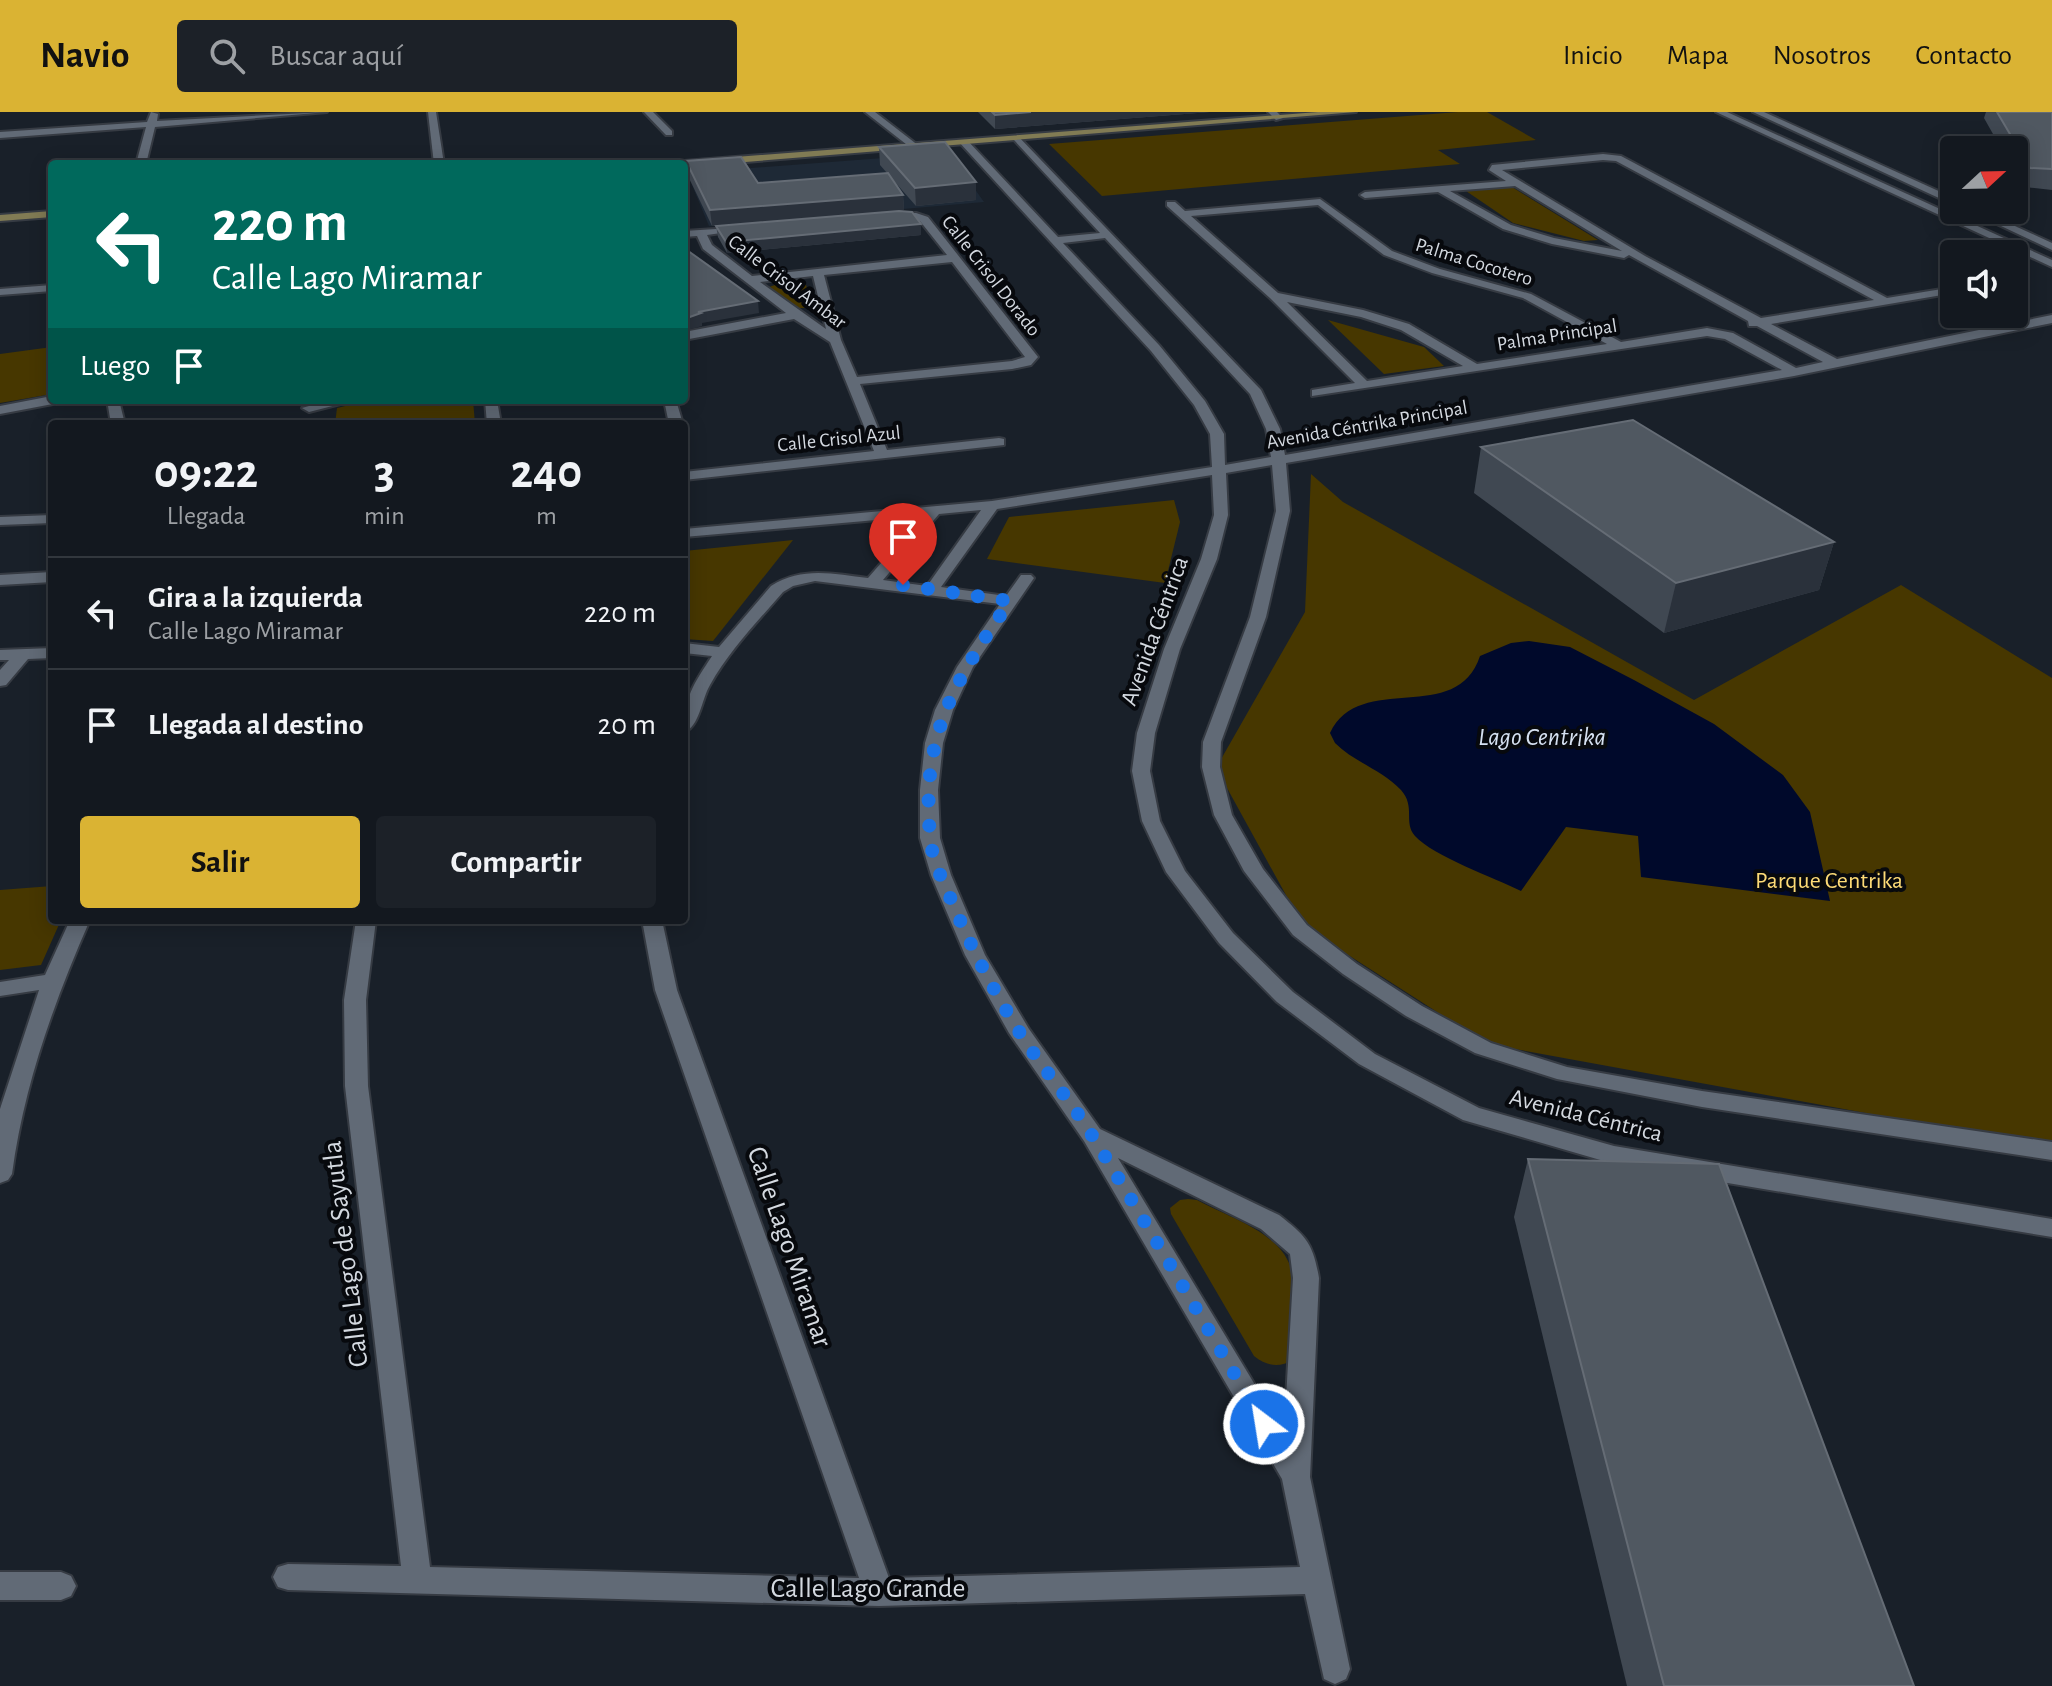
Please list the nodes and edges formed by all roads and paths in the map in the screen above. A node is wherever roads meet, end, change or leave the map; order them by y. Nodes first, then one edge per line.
1 (155, 112) edge
2 (323, 112) edge
3 (432, 112) edge
4 (648, 112) edge
5 (869, 112) edge
6 (1352, 112) edge
7 (1720, 112) edge
8 (1757, 112) edge
9 (1275, 115) edge
10 (151, 124) junction
11 (669, 133) dead end
12 (0, 135) edge
13 (1017, 138) junction
14 (964, 142) junction
15 (914, 146) junction
16 (142, 160) edge
17 (438, 160) edge
18 (688, 164) edge
19 (1514, 183) junction
20 (1442, 191) junction
21 (1365, 195) dead end
22 (1940, 196) edge
23 (1171, 204) dead end
24 (48, 214) edge
25 (1183, 214) junction
26 (0, 218) edge
27 (868, 218) edge
28 (2002, 224) edge
29 (762, 228) edge
30 (701, 233) junction
31 (688, 234) edge
32 (1108, 235) junction
33 (1056, 240) junction
34 (2052, 247) edge
35 (954, 258) junction
36 (1641, 258) junction
37 (2052, 264) edge
38 (818, 273) junction
39 (749, 280) junction
40 (48, 288) edge
41 (0, 292) edge
42 (1940, 292) edge
43 (1274, 296) junction
44 (1885, 301) junction
45 (796, 315) junction
46 (2052, 319) edge
47 (1755, 322) junction
48 (688, 335) edge
49 (835, 340) junction
50 (1618, 345) junction
51 (1830, 365) junction
52 (1474, 368) junction
53 (1794, 372) junction
54 (853, 381) junction
55 (1365, 386) junction
56 (1317, 393) dead end
57 (48, 401) edge
58 (0, 410) edge
59 (999, 442) dead end
60 (882, 454) junction
61 (1279, 461) junction
62 (1221, 470) junction
63 (688, 475) edge
64 (992, 505) junction
65 (933, 512) junction
66 (48, 519) edge
67 (0, 521) edge
68 (688, 533) edge
69 (48, 577) edge
70 (1026, 578) dead end
71 (0, 580) edge
72 (873, 582) junction
73 (932, 589) junction
74 (1010, 601) junction
75 (688, 648) edge
76 (723, 652) junction
77 (48, 653) edge
78 (0, 655) edge
79 (22, 655) junction
80 (0, 681) edge
81 (688, 717) edge
82 (78, 924) edge
83 (365, 924) edge
84 (653, 924) edge
85 (52, 981) junction
86 (0, 989) edge
87 (1092, 1135) junction
88 (2052, 1151) edge
89 (0, 1174) edge
90 (2052, 1228) edge
91 (1296, 1477) junction
92 (288, 1577) dead end
93 (417, 1580) junction
94 (1318, 1580) junction
95 (0, 1586) edge
96 (61, 1586) dead end
97 (879, 1592) junction
98 (1335, 1669) dead end

1 - 10 street
2 - 10 street
3 - 17 street
4 - 11 street
5 - 15 street
6 - 9 main road
7 - 37 street
8 - 22 street
9 - 13 main road
10 - 12 street
10 - 16 street
13 - 14 main road
13 - 32 street, Avenida Céntrica
14 - 15 main road
14 - 33 street, Avenida Céntrica
15 - 18 main road
19 - 20 street
19 - 36 street
19 - 44 street
20 - 21 street
20 - 36 street
23 - 25 street
24 - 26 main road
25 - 43 street
25 - 50 street, Palma Cocotero
27 - 35 street, Calle Crisol Dorado
28 - 34 street
29 - 30 street
30 - 31 street
30 - 39 street, Calle Crisol Ambar
32 - 33 street
32 - 61 street, Avenida Céntrica
33 - 62 street, Avenida Céntrica
35 - 38 street
35 - 54 street, Calle Crisol Dorado
36 - 47 street
38 - 39 street
38 - 49 street
39 - 45 street, Calle Crisol Ambar
40 - 41 street
42 - 44 street
43 - 52 street
43 - 55 street
44 - 47 street
45 - 48 street
45 - 49 street, Calle Crisol Ambar
46 - 51 street, Avenida Céntrika Principal
47 - 51 street
49 - 54 street, Calle Crisol Ambar
50 - 52 street, Palma Principal
50 - 53 street, Palma Principal
51 - 53 street, Avenida Céntrika Principal
52 - 55 street, Palma Principal
53 - 61 street, Avenida Céntrika Principal
54 - 60 street, Calle Crisol Ambar
55 - 56 street, Palma Principal
57 - 58 street
59 - 60 street, Calle Crisol Azul
60 - 63 street, Calle Crisol Azul
61 - 62 street, Avenida Céntrika Principal
61 - 88 street, Avenida Céntrica
62 - 64 street, Avenida Céntrika Principal
62 - 90 street, Avenida Céntrica
64 - 65 street, Avenida Céntrika Principal
64 - 73 street
65 - 68 street, Avenida Céntrika Principal
65 - 72 street
66 - 67 street
69 - 71 street
70 - 74 street
72 - 73 street
72 - 76 street
73 - 74 street
74 - 87 street
75 - 76 street
76 - 81 street
77 - 79 street
78 - 79 street
79 - 80 street
82 - 85 street
83 - 93 street, Calle Lago de Sayutla
84 - 97 street, Calle Lago Miramar
85 - 86 street
85 - 89 street
87 - 91 street
87 - 91 street
91 - 94 street
92 - 93 street, Calle Lago Grande
93 - 97 street, Calle Lago Grande
94 - 97 street, Calle Lago Grande
94 - 98 street
95 - 96 street

